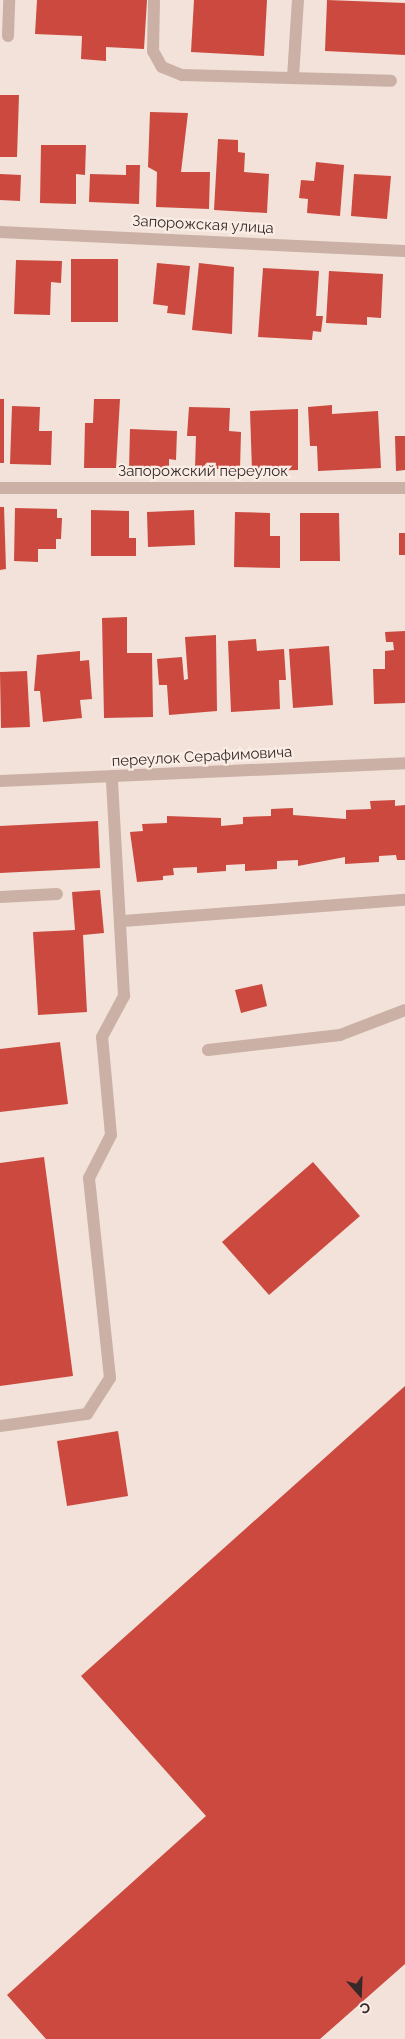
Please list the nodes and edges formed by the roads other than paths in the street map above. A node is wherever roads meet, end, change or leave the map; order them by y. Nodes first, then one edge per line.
1 (9, 0) edge
2 (154, 0) edge
3 (298, 0) edge
4 (8, 36) dead end
5 (293, 77) junction
6 (391, 81) dead end
7 (0, 232) edge
8 (405, 251) edge
9 (0, 488) edge
10 (405, 488) edge
11 (405, 763) edge
12 (112, 779) junction
13 (0, 780) edge
14 (57, 894) dead end
15 (0, 897) edge
16 (405, 900) edge
17 (123, 921) junction
18 (405, 1010) edge
19 (208, 1050) dead end
20 (0, 1426) edge

1 - 4 street
2 - 5 street
3 - 5 street
5 - 6 street
7 - 8 street, Запорожская улица
9 - 10 street, Запорожский переулок
11 - 12 street, переулок Серафимовича
12 - 13 street, переулок Серафимовича
12 - 17 street
14 - 15 street
16 - 17 street
17 - 20 street
18 - 19 street

